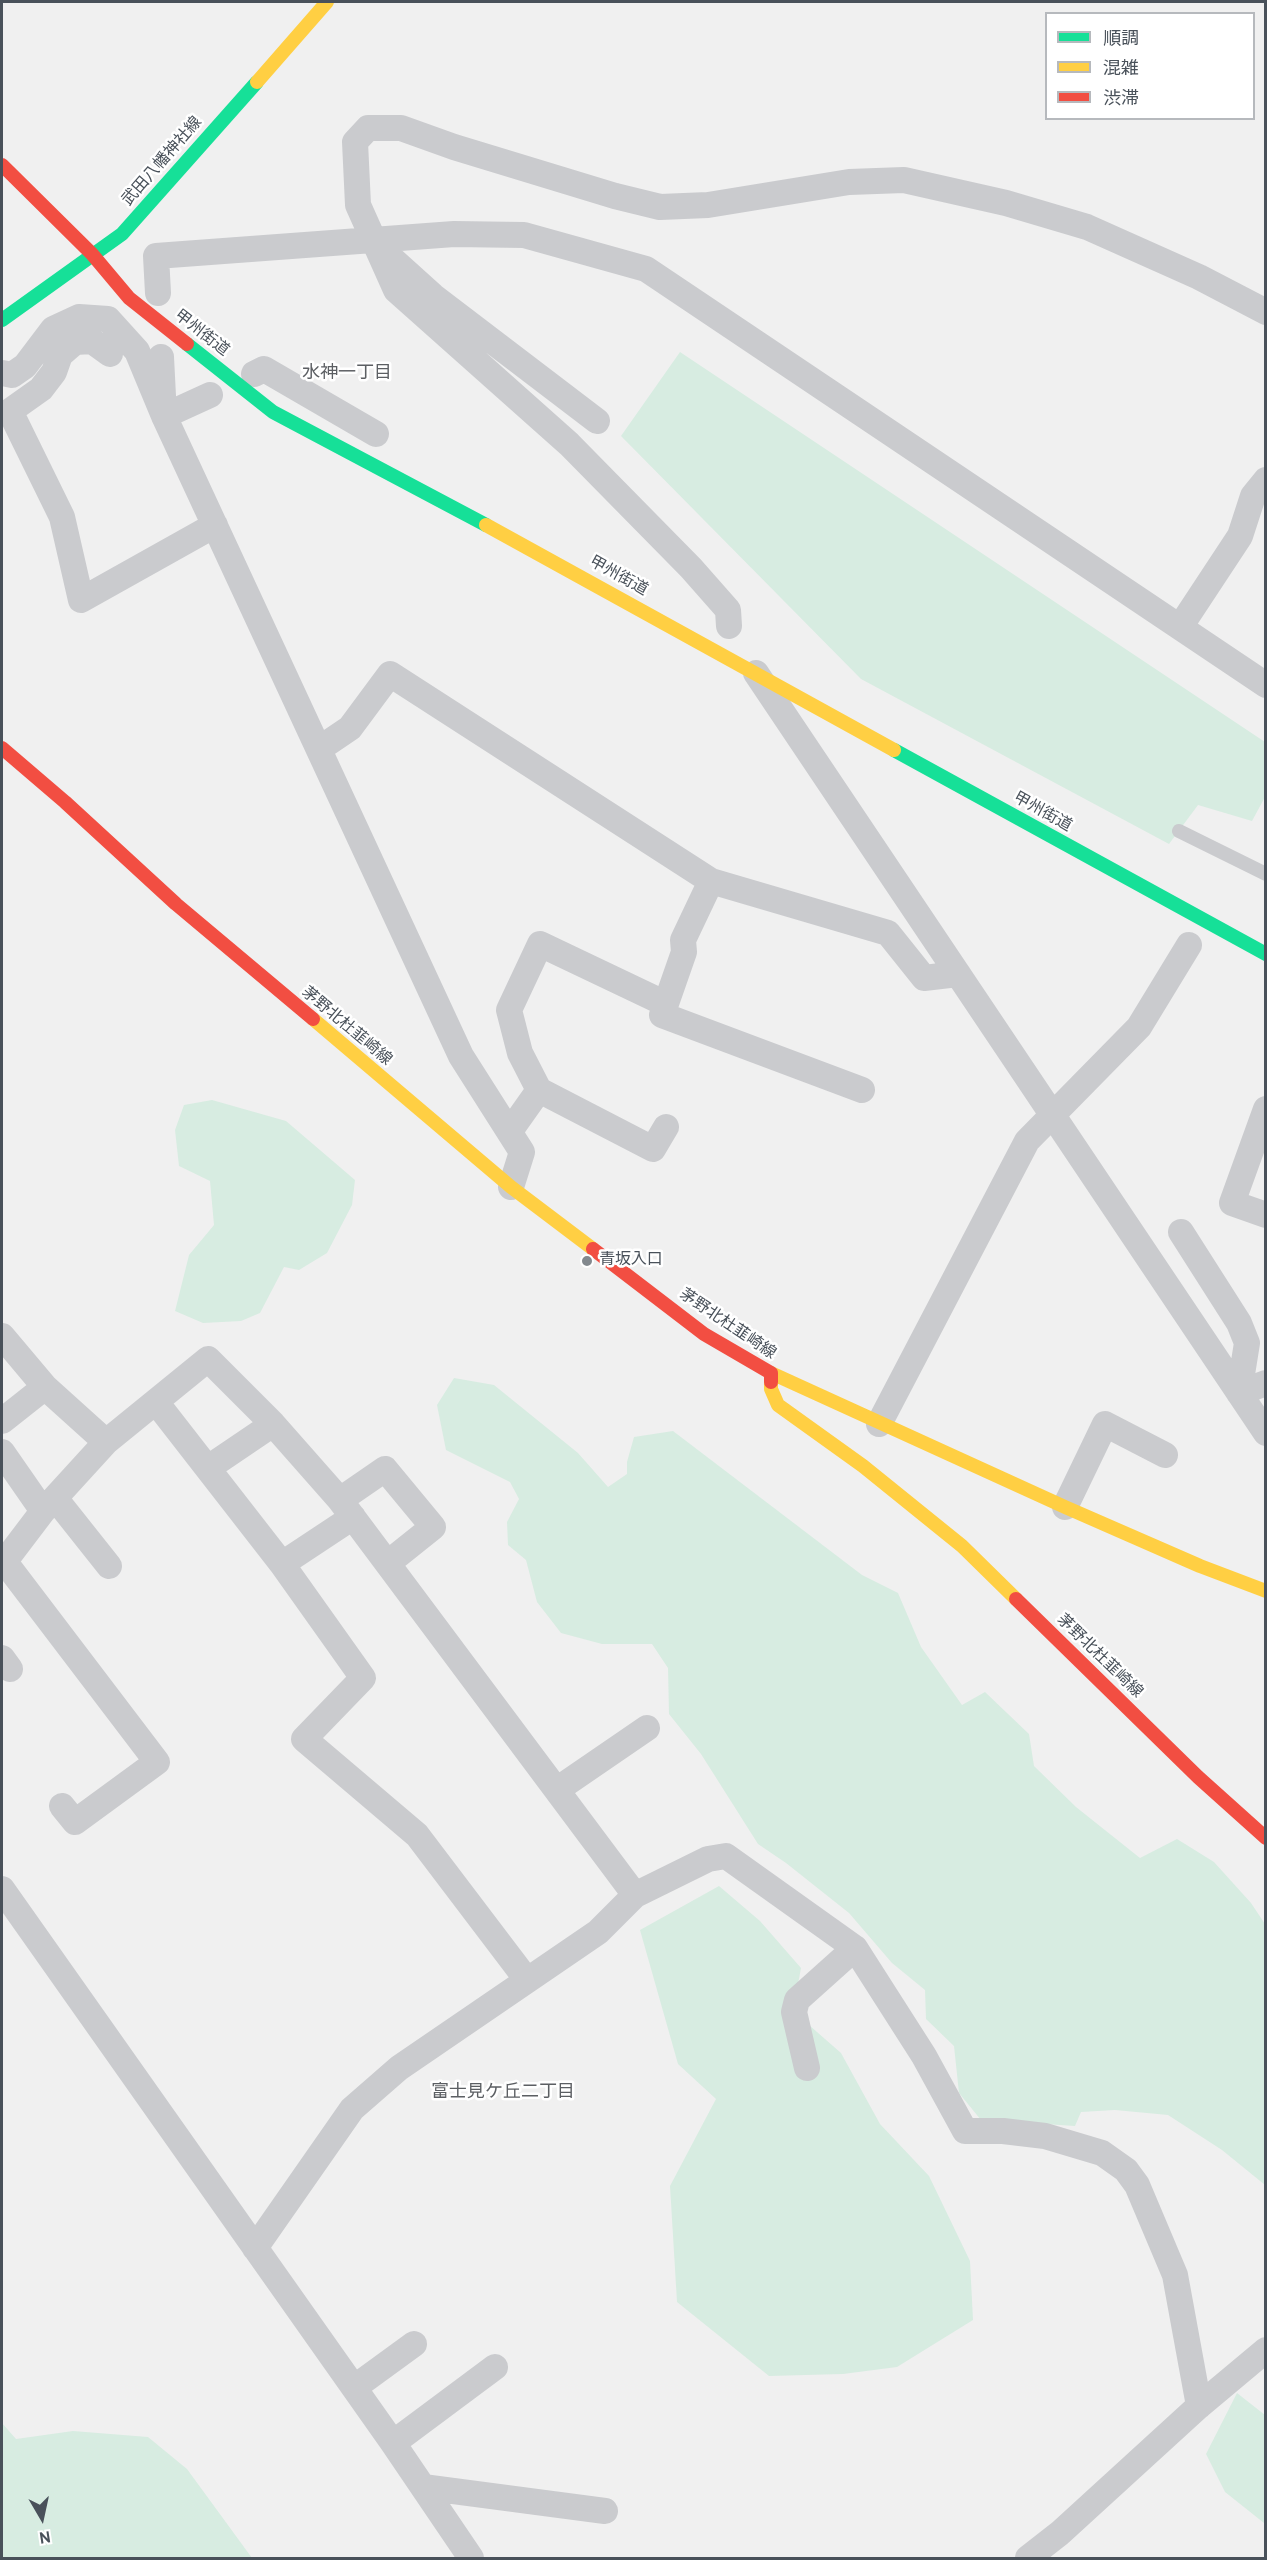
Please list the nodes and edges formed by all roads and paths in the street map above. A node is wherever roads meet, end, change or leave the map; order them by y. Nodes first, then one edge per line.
1 (327, 2) edge
2 (2, 165) edge
3 (373, 242) junction
4 (92, 254) junction
5 (158, 293) dead end
6 (1266, 312) edge
7 (2, 320) edge
8 (52, 349) junction
9 (110, 354) dead end
10 (161, 357) dead end
11 (2, 373) edge
12 (254, 374) dead end
13 (210, 394) dead end
14 (164, 416) junction
15 (597, 421) dead end
16 (376, 434) dead end
17 (1266, 480) edge
18 (215, 525) junction
19 (729, 626) dead end
20 (1180, 627) junction
21 (756, 673) junction
22 (1266, 685) edge
23 (2, 748) edge
24 (319, 749) junction
25 (1179, 831) dead end
26 (1266, 874) edge
27 (711, 881) junction
28 (1189, 945) dead end
29 (1266, 954) edge
30 (958, 974) junction
31 (666, 1004) junction
32 (539, 1090) junction
33 (862, 1090) dead end
34 (1266, 1109) edge
35 (1053, 1117) junction
36 (666, 1127) dead end
37 (510, 1131) junction
38 (511, 1187) junction
39 (1266, 1215) edge
40 (1181, 1232) dead end
41 (2, 1336) edge
42 (771, 1373) junction
43 (1266, 1383) edge
44 (45, 1387) junction
45 (1239, 1393) junction
46 (156, 1402) junction
47 (2, 1421) edge
48 (273, 1424) junction
49 (879, 1424) junction
50 (1266, 1433) edge
51 (106, 1442) junction
52 (2, 1452) edge
53 (1165, 1455) dead end
54 (208, 1468) junction
55 (49, 1505) junction
56 (1065, 1507) junction
57 (347, 1509) junction
58 (3, 1563) edge
59 (388, 1563) junction
60 (282, 1564) junction
61 (109, 1566) dead end
62 (1266, 1591) edge
63 (647, 1728) dead end
64 (558, 1789) junction
65 (62, 1806) dead end
66 (1266, 1838) edge
67 (2, 1889) edge
68 (635, 1895) junction
69 (855, 1948) junction
70 (527, 1980) junction
71 (807, 2068) dead end
72 (255, 2248) junction
73 (414, 2344) dead end
74 (1266, 2350) edge
75 (495, 2367) dead end
76 (355, 2387) junction
77 (1200, 2406) junction
78 (393, 2443) junction
79 (423, 2487) junction
80 (604, 2511) dead end
81 (471, 2559) edge
82 (1028, 2559) edge

1 - 4 main road, 武田八幡神社線
2 - 4 main road, 甲州街道
3 - 5 street
3 - 6 street
3 - 15 street
3 - 19 street
3 - 20 street
4 - 7 main road, 武田八幡神社線
4 - 21 main road, 甲州街道
8 - 9 street
8 - 11 street
8 - 14 street
8 - 18 street
10 - 14 street
12 - 16 street
13 - 14 street
14 - 18 street
17 - 20 street
18 - 24 street
20 - 22 street
21 - 29 main road, 甲州街道
21 - 30 street
23 - 38 main road, 茅野北杜韮崎線
24 - 27 street
24 - 37 street
25 - 26 lane
27 - 30 street
27 - 31 street
28 - 35 street
30 - 35 street
31 - 32 street
31 - 33 street
32 - 36 street
32 - 37 street
34 - 39 street
35 - 45 street
35 - 49 street
37 - 38 street
38 - 42 main road, 茅野北杜韮崎線
40 - 45 street
41 - 44 street
42 - 49 main road
42 - 66 main road, 茅野北杜韮崎線
43 - 45 street
44 - 47 street
44 - 51 street
45 - 50 street
46 - 48 street
46 - 51 street
46 - 54 street
48 - 54 street
48 - 57 street
49 - 56 main road
51 - 55 street
52 - 55 street
53 - 56 street
54 - 60 street
55 - 58 street
55 - 61 street
56 - 62 main road
57 - 59 street
57 - 59 street
57 - 60 street
58 - 65 street
59 - 64 street
60 - 70 street
63 - 64 street
64 - 68 street
67 - 72 street
68 - 69 street
68 - 70 street
69 - 71 street
69 - 77 street
70 - 72 street
72 - 76 street
73 - 76 street
74 - 77 street
75 - 78 street
76 - 78 street
77 - 82 street
78 - 79 street
79 - 80 street
79 - 81 street

